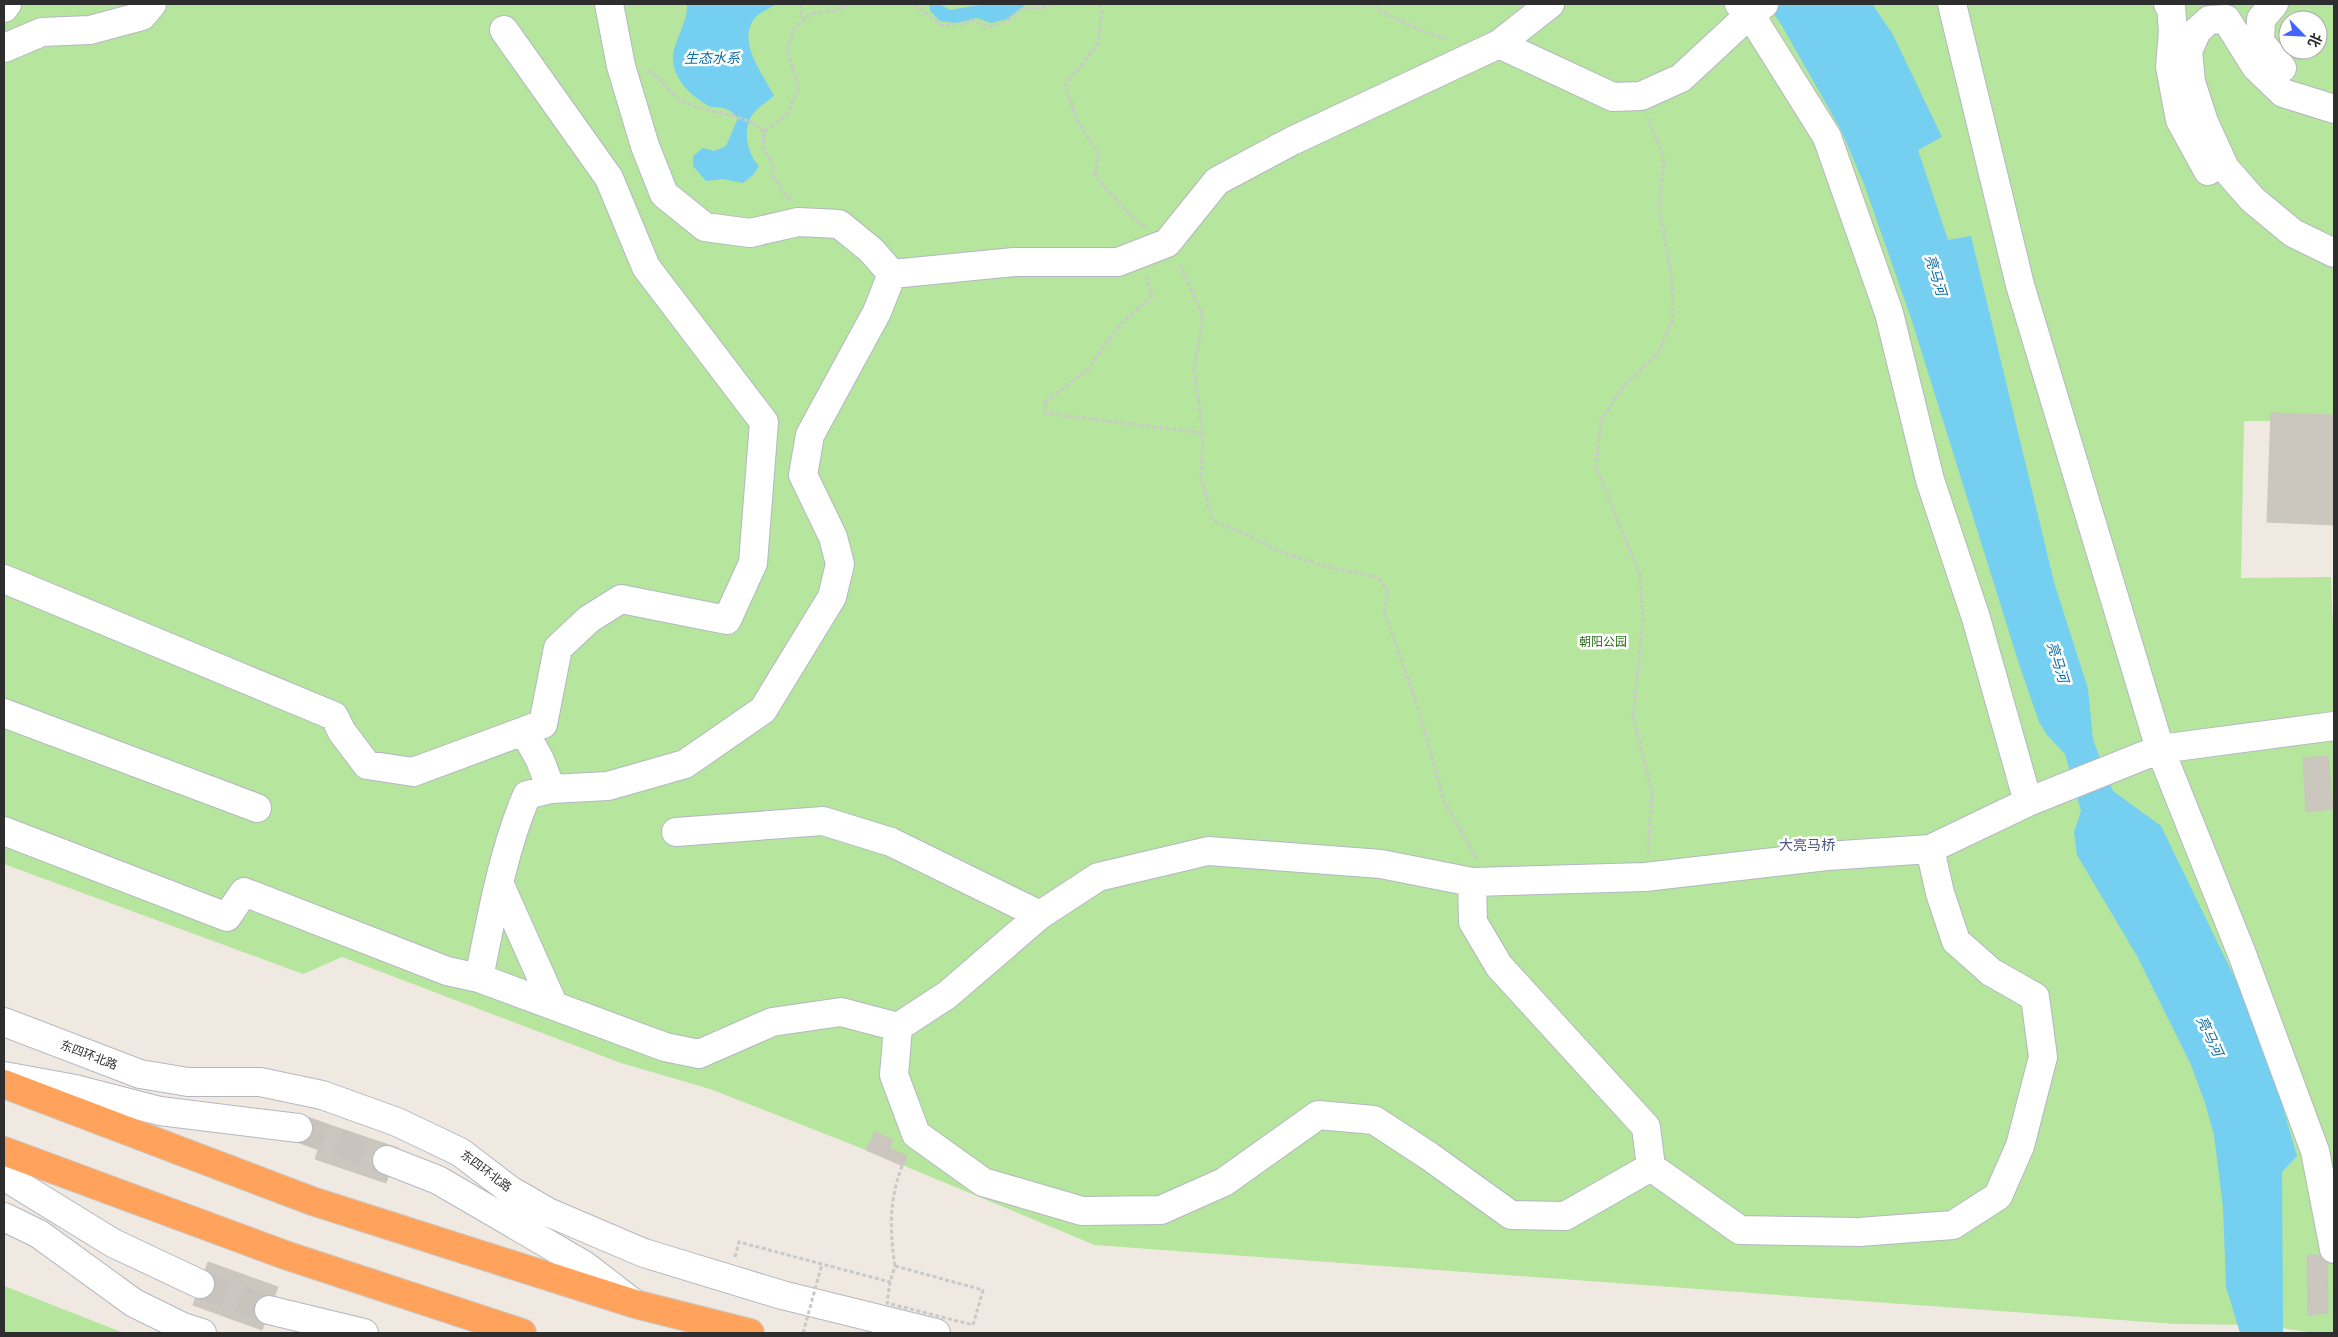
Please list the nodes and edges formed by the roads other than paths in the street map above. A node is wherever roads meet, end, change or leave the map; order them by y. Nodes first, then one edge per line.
1 (7, 4) edge
2 (152, 4) edge
3 (609, 4) edge
4 (1550, 4) edge
5 (1952, 4) edge
6 (2168, 4) edge
7 (2274, 4) edge
8 (1751, 7) edge
9 (4, 8) edge
10 (504, 30) dead end
11 (1499, 44) junction
12 (4, 48) edge
13 (2334, 93) edge
14 (2334, 109) edge
15 (2334, 253) edge
16 (2334, 273) edge
17 (892, 274) junction
18 (4, 579) edge
19 (4, 713) edge
20 (2334, 726) edge
21 (524, 731) junction
22 (2160, 749) junction
23 (551, 789) junction
24 (2028, 802) junction
25 (258, 808) dead end
26 (4, 832) edge
27 (676, 832) dead end
28 (1930, 849) junction
29 (1472, 882) junction
30 (500, 885) junction
31 (1040, 915) junction
32 (479, 978) junction
33 (554, 1006) junction
34 (4, 1022) edge
35 (898, 1027) junction
36 (4, 1076) edge
37 (4, 1084) edge
38 (298, 1128) tunnel mouth
39 (4, 1151) edge
40 (387, 1160) tunnel mouth
41 (1651, 1167) junction
42 (4, 1176) edge
43 (4, 1217) edge
44 (2334, 1249) edge
45 (200, 1284) tunnel mouth
46 (635, 1304) junction
47 (269, 1310) tunnel mouth
48 (202, 1333) edge
49 (364, 1333) edge
50 (522, 1333) edge
51 (750, 1333) edge
52 (936, 1333) edge

1 - 9 street
2 - 12 street
3 - 17 street
4 - 11 street
5 - 22 street
6 - 16 street
7 - 13 street
8 - 11 street
8 - 24 street
10 - 21 street
11 - 17 street
14 - 15 street
17 - 23 street
18 - 21 street
19 - 25 street
20 - 22 street
21 - 23 street
22 - 24 street
22 - 44 street
23 - 30 street
24 - 28 street
26 - 32 street
27 - 31 street
28 - 29 street
28 - 41 street
29 - 31 street
29 - 41 street
30 - 32 street
30 - 33 street
31 - 35 street
32 - 33 street
33 - 35 street
34 - 52 street, 东四环北路
35 - 41 street
36 - 38 street
37 - 46 highway
39 - 50 highway
40 - 46 street
42 - 45 street
43 - 48 street
46 - 51 highway
47 - 49 street

